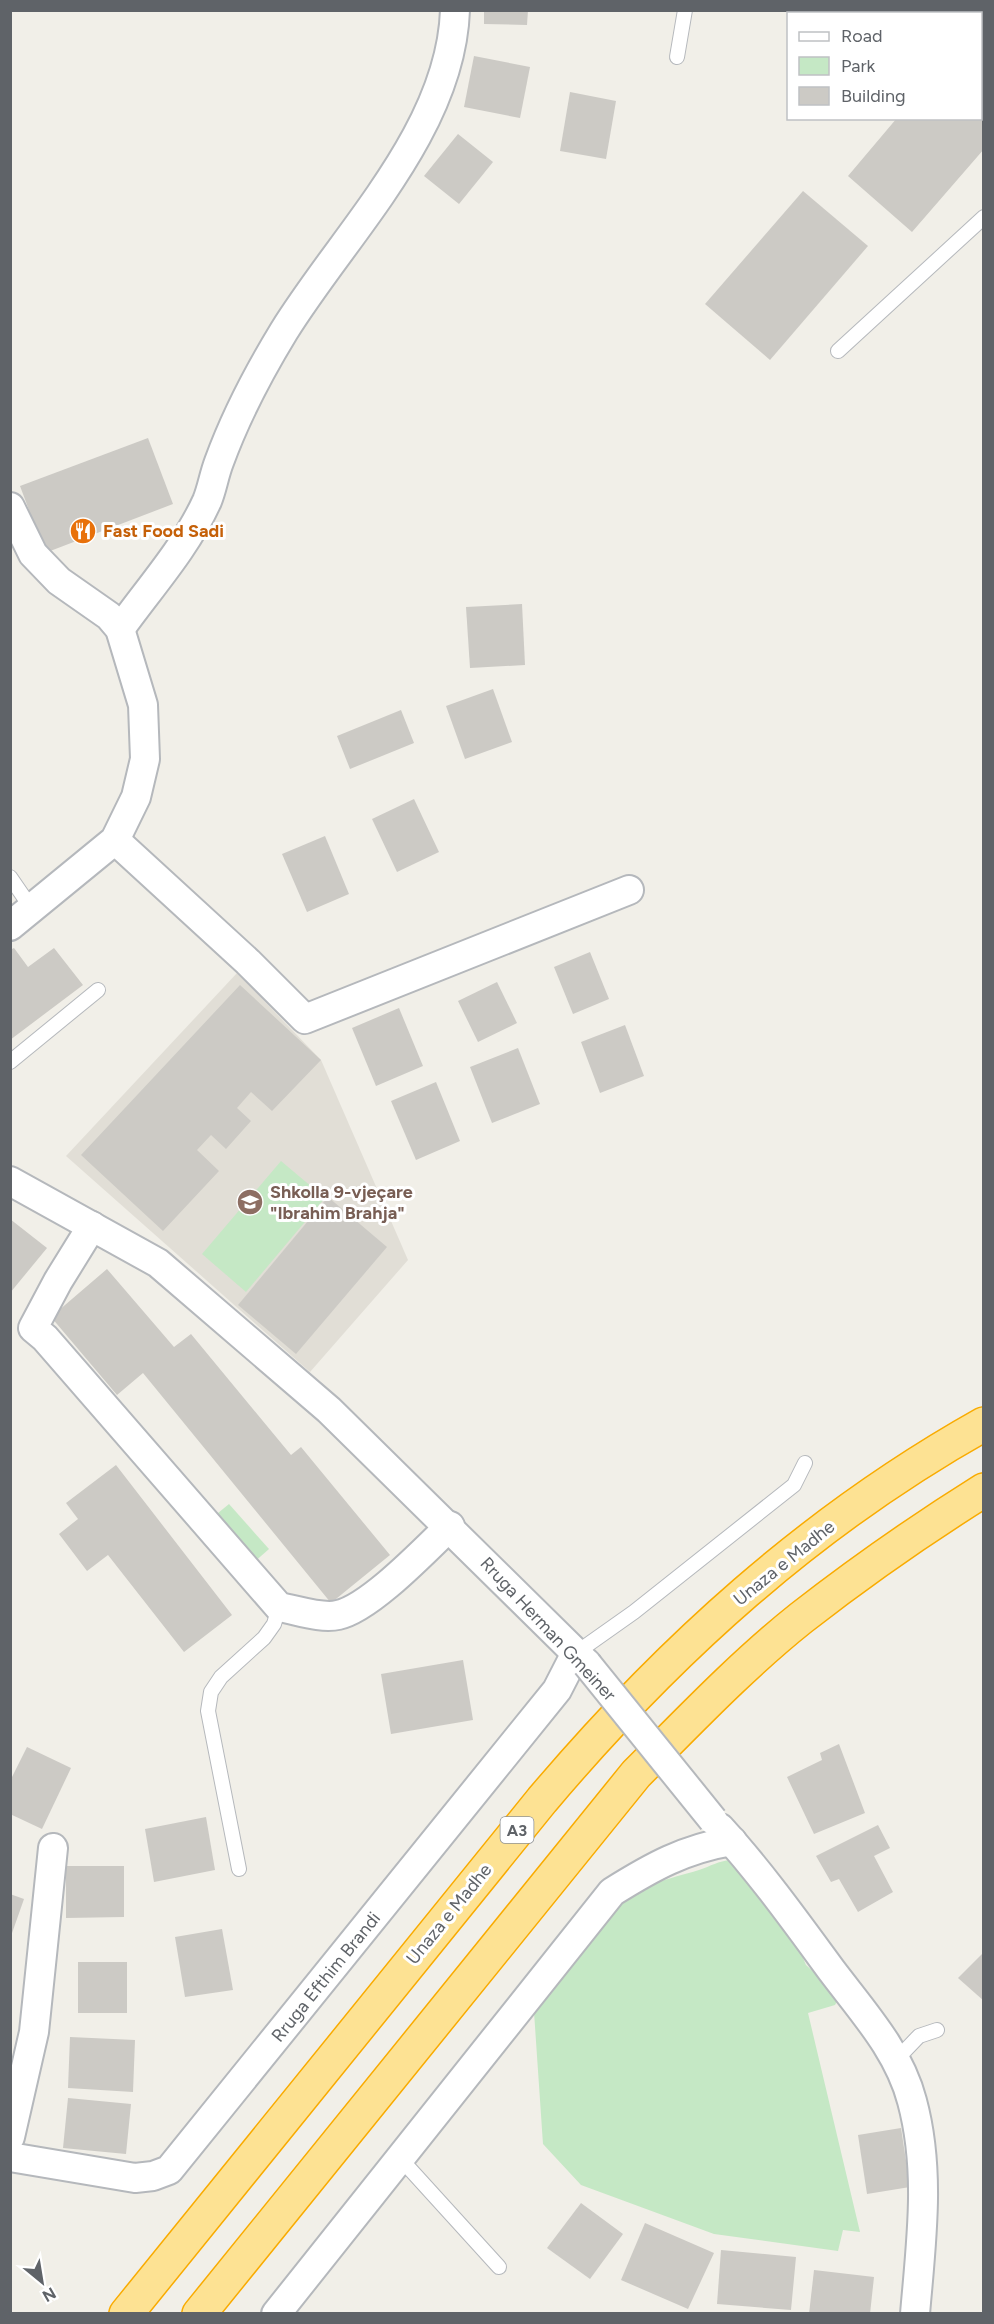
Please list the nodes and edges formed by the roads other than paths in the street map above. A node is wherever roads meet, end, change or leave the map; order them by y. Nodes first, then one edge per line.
1 (455, 10) edge
2 (685, 10) edge
3 (677, 57) dead end
4 (984, 216) edge
5 (838, 351) dead end
6 (10, 507) edge
7 (120, 629) junction
8 (115, 840) junction
9 (10, 877) edge
10 (629, 890) dead end
11 (21, 917) edge
12 (98, 990) dead end
13 (10, 1062) edge
14 (10, 1181) edge
15 (92, 1226) junction
16 (984, 1424) edge
17 (805, 1463) dead end
18 (984, 1490) edge
19 (450, 1526) junction
20 (279, 1607) junction
21 (581, 1659) junction
22 (732, 1841) junction
23 (53, 1848) dead end
24 (239, 1869) dead end
25 (938, 2030) dead end
26 (896, 2060) junction
27 (10, 2137) edge
28 (10, 2157) edge
29 (399, 2157) junction
30 (499, 2267) dead end
31 (126, 2313) edge
32 (199, 2313) edge
33 (276, 2313) edge
34 (915, 2313) edge

1 - 7 street
2 - 3 lane
4 - 5 lane
6 - 7 street
7 - 8 street
8 - 10 street
8 - 11 street
9 - 11 lane
12 - 13 lane
14 - 15 street, Rruga Herman Gmeiner
15 - 19 street, Rruga Herman Gmeiner
15 - 20 street
16 - 31 highway, Unaza e Madhe / A3
17 - 21 lane
18 - 32 highway
19 - 20 street
19 - 21 street, Rruga Herman Gmeiner
20 - 24 lane
21 - 22 street, Rruga Herman Gmeiner, bridge
21 - 28 street, Rruga Efthim Brandi
22 - 26 street, Rruga Herman Gmeiner
22 - 29 street
23 - 27 street
25 - 26 lane
26 - 34 street, Rruga Herman Gmeiner
29 - 30 lane
29 - 33 street

